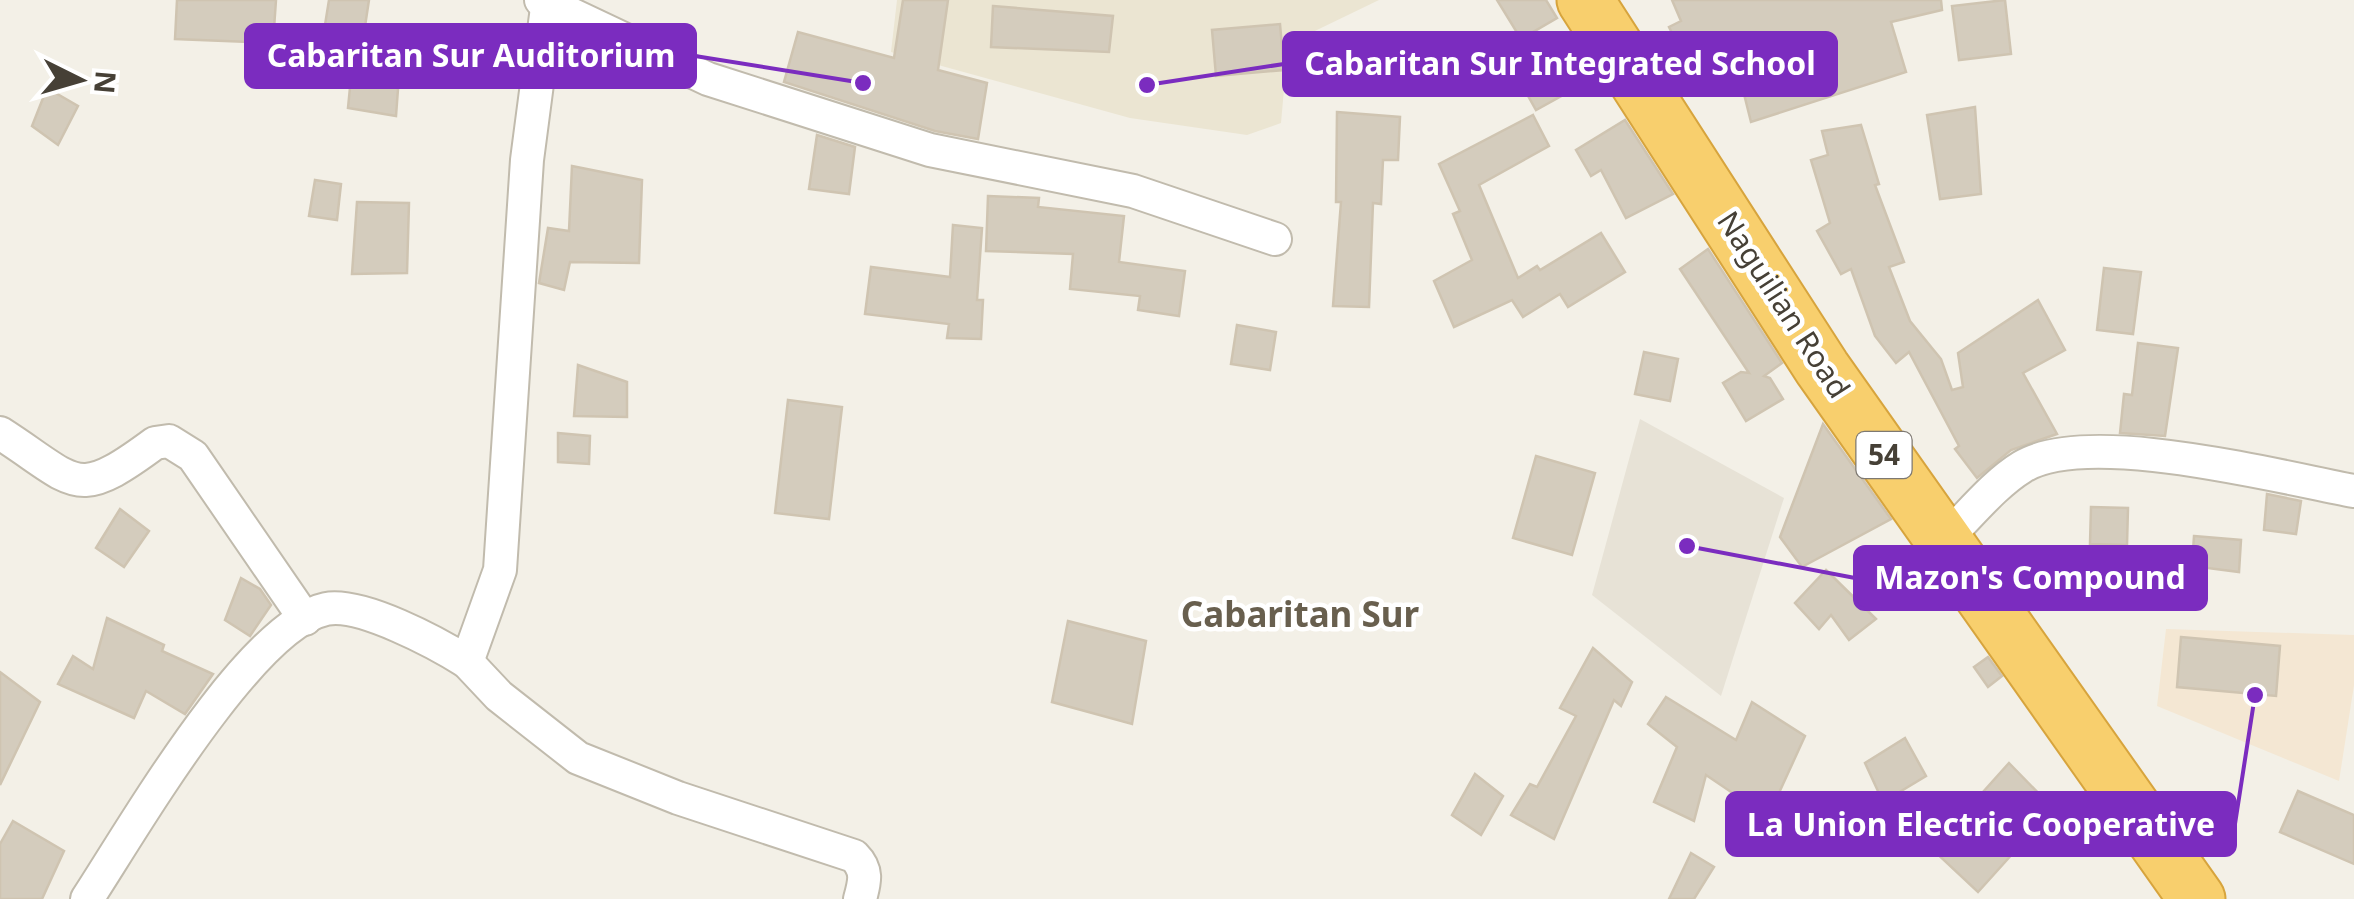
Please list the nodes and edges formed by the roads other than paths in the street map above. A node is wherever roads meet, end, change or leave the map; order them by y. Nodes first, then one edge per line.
1 (1585, 0) edge
2 (546, 2) edge
3 (1275, 239) dead end
4 (0, 433) edge
5 (2354, 492) edge
6 (1944, 540) junction
7 (304, 619) junction
8 (467, 662) junction
9 (87, 899) edge
10 (860, 899) edge
11 (2198, 899) edge

1 - 6 highway, Naguilian Road / 54
2 - 3 street
2 - 8 street
4 - 7 street
5 - 6 street
6 - 11 highway, Naguilian Road / 54
7 - 8 street
7 - 9 street
8 - 10 street

